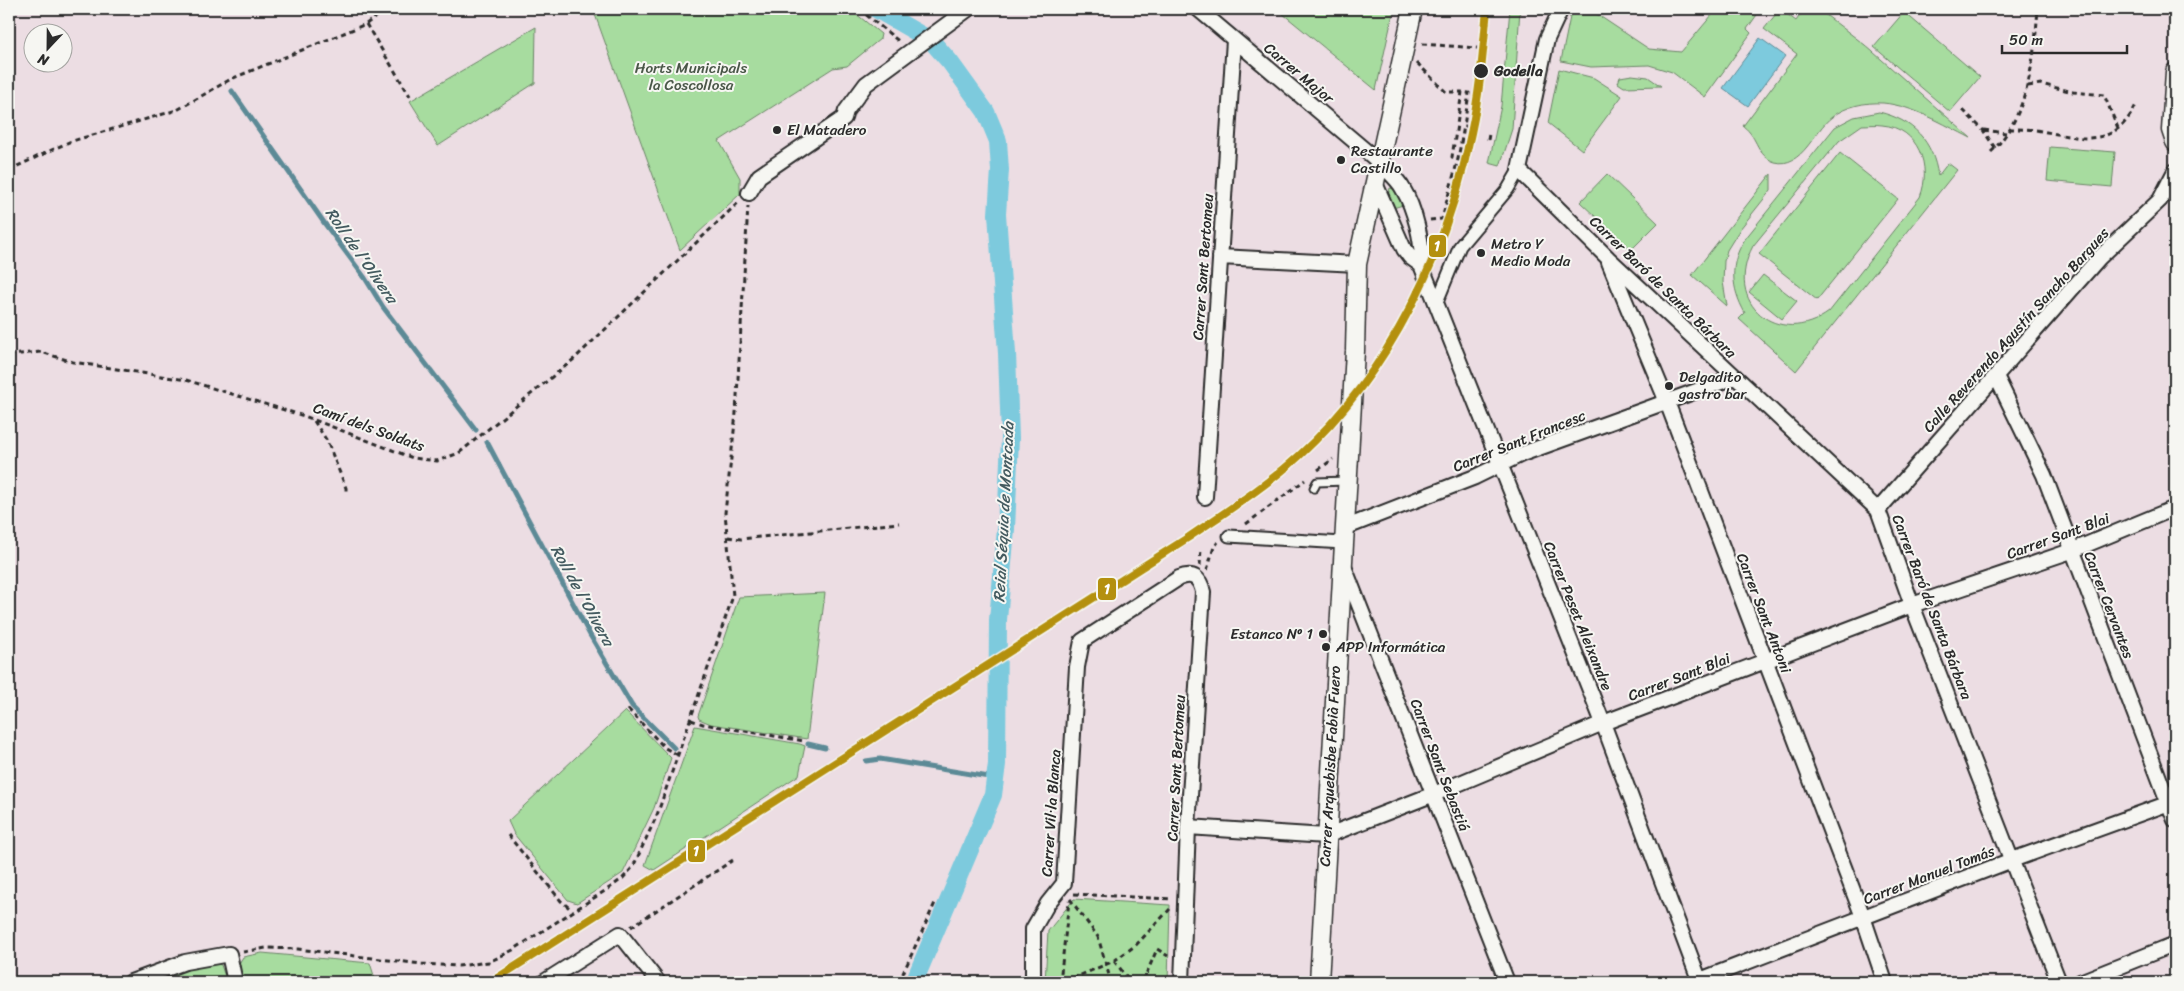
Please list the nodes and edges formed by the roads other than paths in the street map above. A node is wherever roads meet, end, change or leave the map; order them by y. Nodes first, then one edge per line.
1 (968, 9) edge
2 (1198, 9) edge
3 (1413, 9) edge
4 (1561, 9) edge
5 (1234, 40) junction
6 (2175, 72) edge
7 (2175, 142) edge
8 (1379, 162) junction
9 (1518, 170) junction
10 (2175, 171) edge
11 (1375, 183) junction
12 (749, 192) road end
13 (1220, 258) junction
14 (1608, 258) junction
15 (1357, 264) junction
16 (1421, 265) junction
17 (1437, 302) junction
18 (1996, 376) junction
19 (1734, 377) junction
20 (1667, 402) junction
21 (1501, 466) junction
22 (1347, 481) junction
23 (1314, 488) dead end
24 (1204, 497) dead end
25 (2175, 508) edge
26 (1878, 510) junction
27 (1229, 536) road end
28 (1343, 544) junction
29 (2071, 551) junction
30 (1179, 578) joint
31 (1912, 605) junction
32 (1764, 662) junction
33 (1603, 723) junction
34 (1434, 794) junction
35 (2172, 802) edge
36 (2175, 820) edge
37 (1188, 827) junction
38 (1326, 836) junction
39 (2012, 860) junction
40 (1863, 917) junction
41 (2175, 944) edge
42 (131, 982) edge
43 (235, 982) edge
44 (544, 982) edge
45 (658, 982) edge
46 (1033, 982) edge
47 (1182, 982) edge
48 (1319, 982) edge
49 (1507, 982) edge
50 (1698, 982) edge
51 (1885, 982) edge
52 (2059, 982) edge
53 (2080, 982) edge

1 - 12 street
2 - 5 street, Carrer Major
3 - 8 street, Carrer Arquebisbe Fabià Fuero
4 - 9 street
5 - 8 street, Carrer Major
5 - 13 street, Carrer Sant Bertomeu
6 - 7 street
8 - 11 street, Carrer Arquebisbe Fabià Fuero
8 - 16 street, Carrer Major
9 - 14 street, Carrer Baró de Santa Bárbara
9 - 17 street
10 - 18 street, Calle Reverendo Agustín Sancho Bargues
11 - 15 street, Carrer Arquebisbe Fabià Fuero
11 - 16 street
13 - 15 street
13 - 24 street, Carrer Sant Bertomeu
14 - 19 street, Carrer Baró de Santa Bárbara
14 - 20 street, Carrer Sant Antoni
15 - 22 street, Carrer Arquebisbe Fabià Fuero
16 - 17 street, Carrer Peset Aleixandre
17 - 21 street, Carrer Peset Aleixandre
18 - 26 street, Calle Reverendo Agustín Sancho Bargues
18 - 29 street, Carrer Cervantes
19 - 20 street, Carrer Sant Francesc
19 - 26 street, Carrer Baró de Santa Bárbara
20 - 21 street, Carrer Sant Francesc
20 - 32 street, Carrer Sant Antoni
21 - 28 street, Carrer Sant Francesc
21 - 33 street, Carrer Peset Aleixandre
22 - 23 lane
22 - 28 street, Carrer Arquebisbe Fabià Fuero
25 - 29 street, Carrer Sant Blai
26 - 31 street, Carrer Baró de Santa Bárbara
27 - 28 street
28 - 34 street, Carrer Sant Sebastiá
28 - 38 street, Carrer Arquebisbe Fabià Fuero
29 - 31 street, Carrer Sant Blai
29 - 35 street, Carrer Cervantes
30 - 37 street, Carrer Sant Bertomeu
30 - 46 street, Carrer Vil·la Blanca
31 - 32 street, Carrer Sant Blai
31 - 39 street, Carrer Baró de Santa Bárbara
32 - 33 street, Carrer Sant Blai
32 - 40 street, Carrer Sant Antoni
33 - 34 street, Carrer Sant Blai
33 - 50 street, Carrer Peset Aleixandre
34 - 38 street, Carrer Sant Blai
34 - 49 street, Carrer Sant Sebastiá
35 - 36 street, Carrer Cervantes
35 - 39 street, Carrer Manuel Tomás
37 - 38 street, Carrer Sant Blai
37 - 47 street, Carrer Sant Bertomeu
38 - 48 street, Carrer Arquebisbe Fabià Fuero
39 - 40 street, Carrer Manuel Tomás
39 - 52 street, Carrer Baró de Santa Bárbara
40 - 50 street, Carrer Manuel Tomás
40 - 51 street, Carrer Sant Antoni
41 - 53 street
42 - 43 street
44 - 45 street

